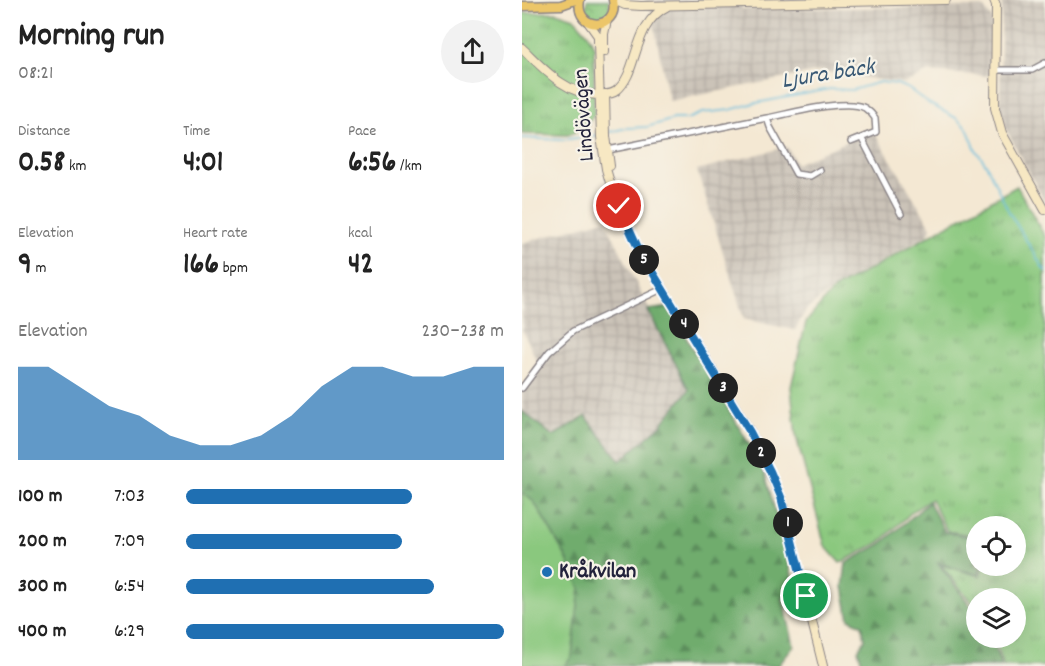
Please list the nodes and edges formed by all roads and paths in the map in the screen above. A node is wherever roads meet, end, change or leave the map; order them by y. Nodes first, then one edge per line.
1 (575, 0) edge
2 (580, 0) edge
3 (613, 0) edge
4 (946, 0) edge
5 (986, 0) edge
6 (994, 0) edge
7 (938, 1) edge
8 (522, 6) edge
9 (553, 6) junction
10 (641, 6) junction
11 (670, 6) junction
12 (995, 14) junction
13 (610, 18) junction
14 (586, 20) junction
15 (522, 48) edge
16 (1045, 63) edge
17 (995, 70) junction
18 (602, 94) junction
19 (767, 118) junction
20 (603, 134) junction
21 (862, 139) junction
22 (851, 142) dead end
23 (608, 150) junction
24 (820, 170) dead end
25 (619, 206) junction
26 (1045, 210) edge
27 (901, 214) dead end
28 (662, 289) junction
29 (522, 388) edge
30 (824, 666) edge

1 - 9 main road
2 - 14 main road
3 - 10 main road
3 - 13 main road
4 - 7 main road
5 - 12 main road
6 - 12 main road
7 - 11 main road
8 - 9 main road
9 - 14 main road
10 - 11 main road
10 - 13 main road
11 - 18 main road
12 - 17 main road
13 - 14 main road
13 - 18 main road, Lindövägen
14 - 18 main road, Lindövägen
15 - 18 main road
16 - 17 street
17 - 26 main road
18 - 20 main road, Lindövägen
19 - 21 street
19 - 23 street
19 - 24 street
20 - 23 main road, Lindövägen
20 - 25 main road, Lindövägen
21 - 22 street
21 - 27 street
23 - 25 main road, Lindövägen
25 - 28 main road, Lindövägen
28 - 29 street
28 - 30 main road, Lindövägen

